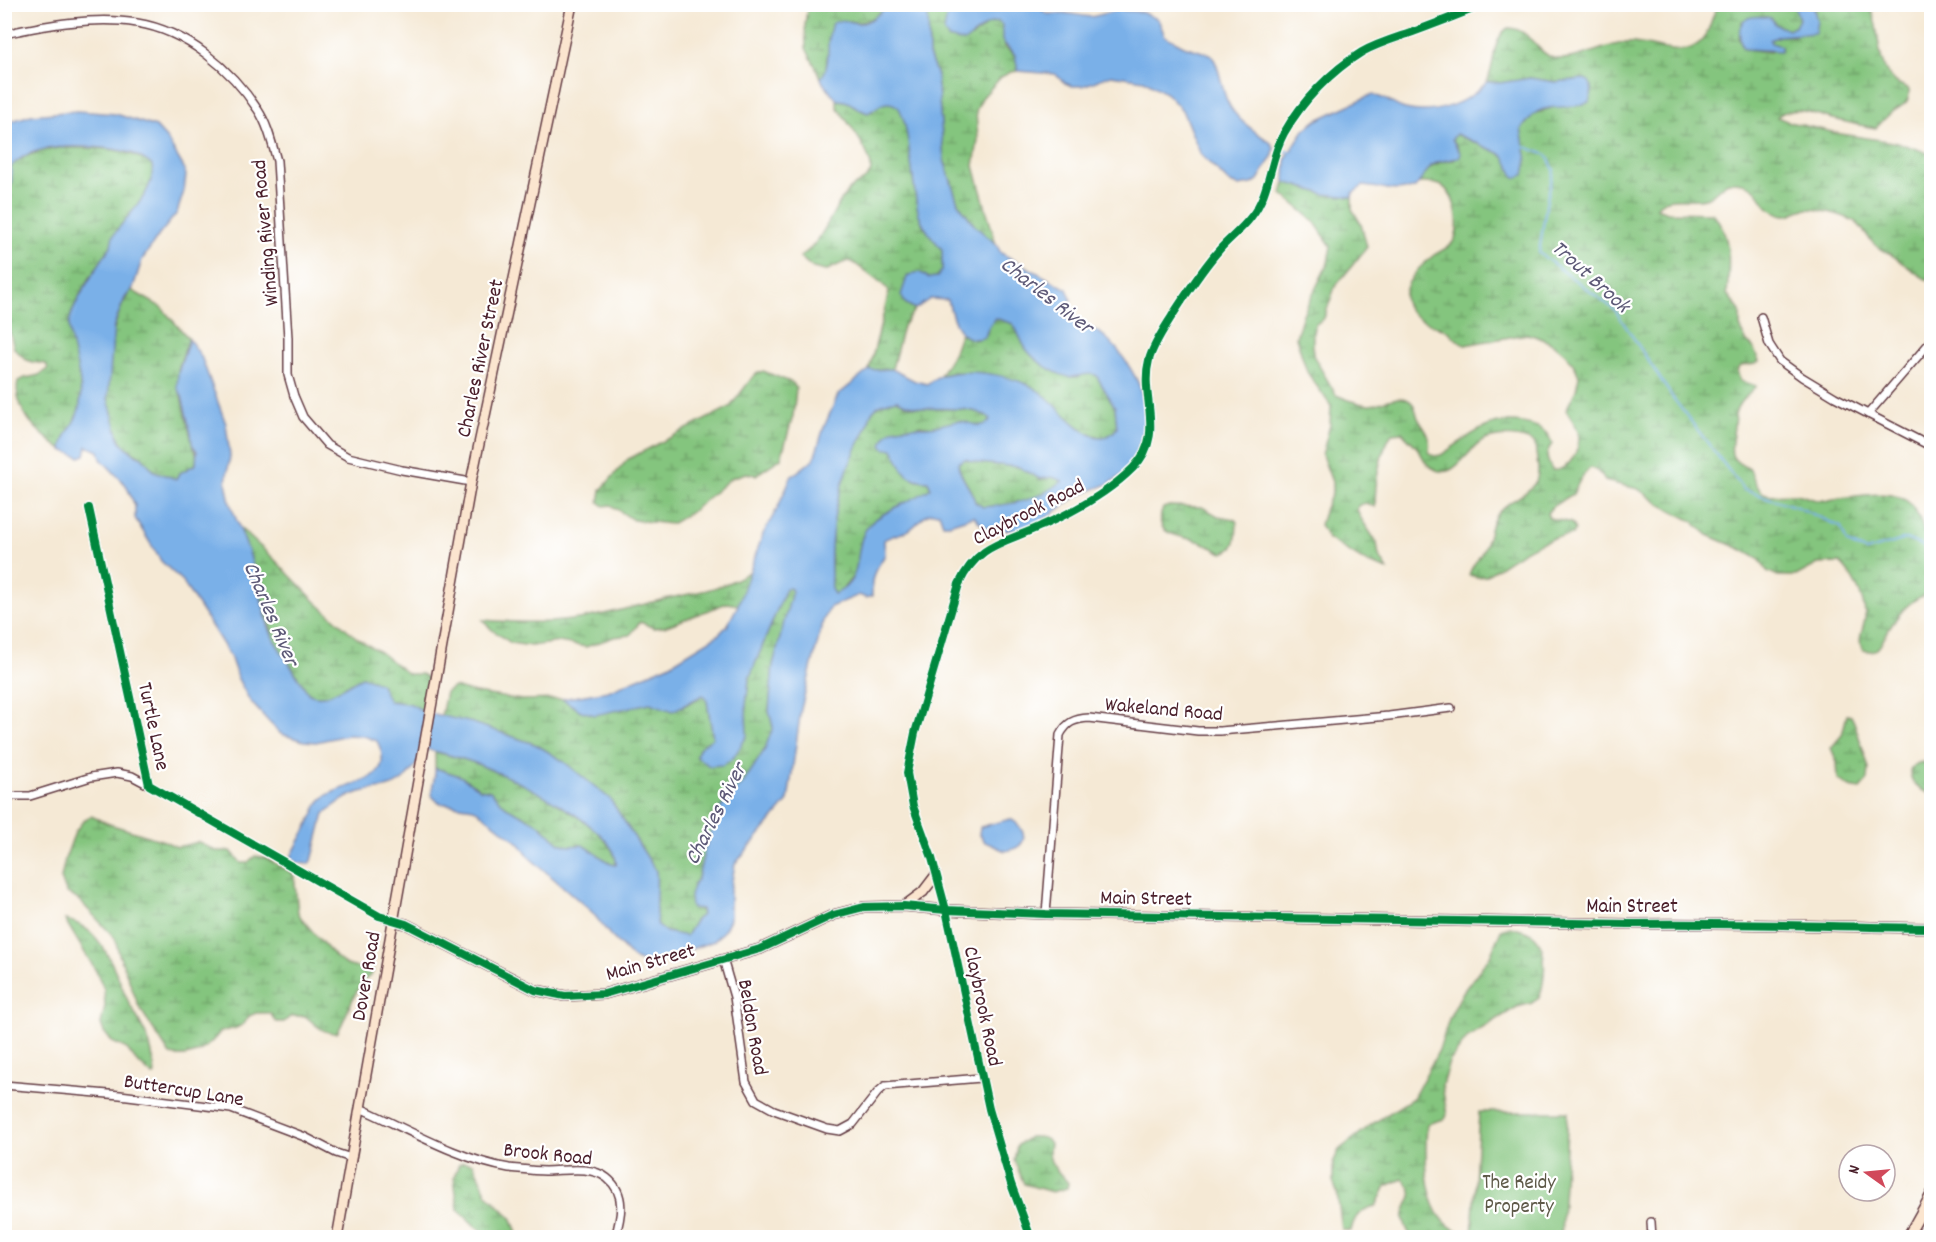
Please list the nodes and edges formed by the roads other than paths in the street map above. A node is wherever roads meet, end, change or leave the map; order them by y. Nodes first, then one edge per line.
1 (572, 4) edge
2 (1485, 4) edge
3 (4, 34) edge
4 (1761, 317) dead end
5 (1932, 340) edge
6 (1868, 414) junction
7 (1932, 447) edge
8 (471, 482) junction
9 (89, 508) dead end
10 (1451, 708) dead end
11 (430, 721) joint
12 (149, 785) junction
13 (4, 796) edge
14 (936, 874) junction
15 (904, 906) junction
16 (946, 910) junction
17 (1046, 914) junction
18 (393, 921) junction
19 (1932, 928) edge
20 (723, 959) junction
21 (981, 1078) junction
22 (4, 1085) edge
23 (360, 1108) junction
24 (351, 1158) junction
25 (1932, 1193) edge
26 (1651, 1222) dead end
27 (337, 1238) edge
28 (615, 1238) edge
29 (1031, 1238) edge
30 (1652, 1238) edge
31 (1907, 1238) edge

1 - 8 street, Charles River Street
2 - 14 street, Claybrook Road
3 - 8 street, Winding River Road
4 - 6 street
5 - 6 street
6 - 7 street
8 - 11 street, Charles River Street
9 - 12 street, Turtle Lane
10 - 17 street, Wakeland Road
11 - 18 street, Dover Road
12 - 13 street
12 - 18 street, Turtle Lane
14 - 15 street
14 - 16 street, Claybrook Road
15 - 16 street, Main Street
15 - 20 street, Main Street
16 - 17 street, Main Street
16 - 21 street, Claybrook Road
17 - 19 street, Main Street
18 - 20 street, Main Street
18 - 23 street, Dover Road
20 - 21 street, Beldon Road
21 - 29 street, Claybrook Road
22 - 24 street, Buttercup Lane
23 - 24 street, Dover Road
23 - 28 street, Brook Road
24 - 27 street, Dover Road
25 - 31 street
26 - 30 street

